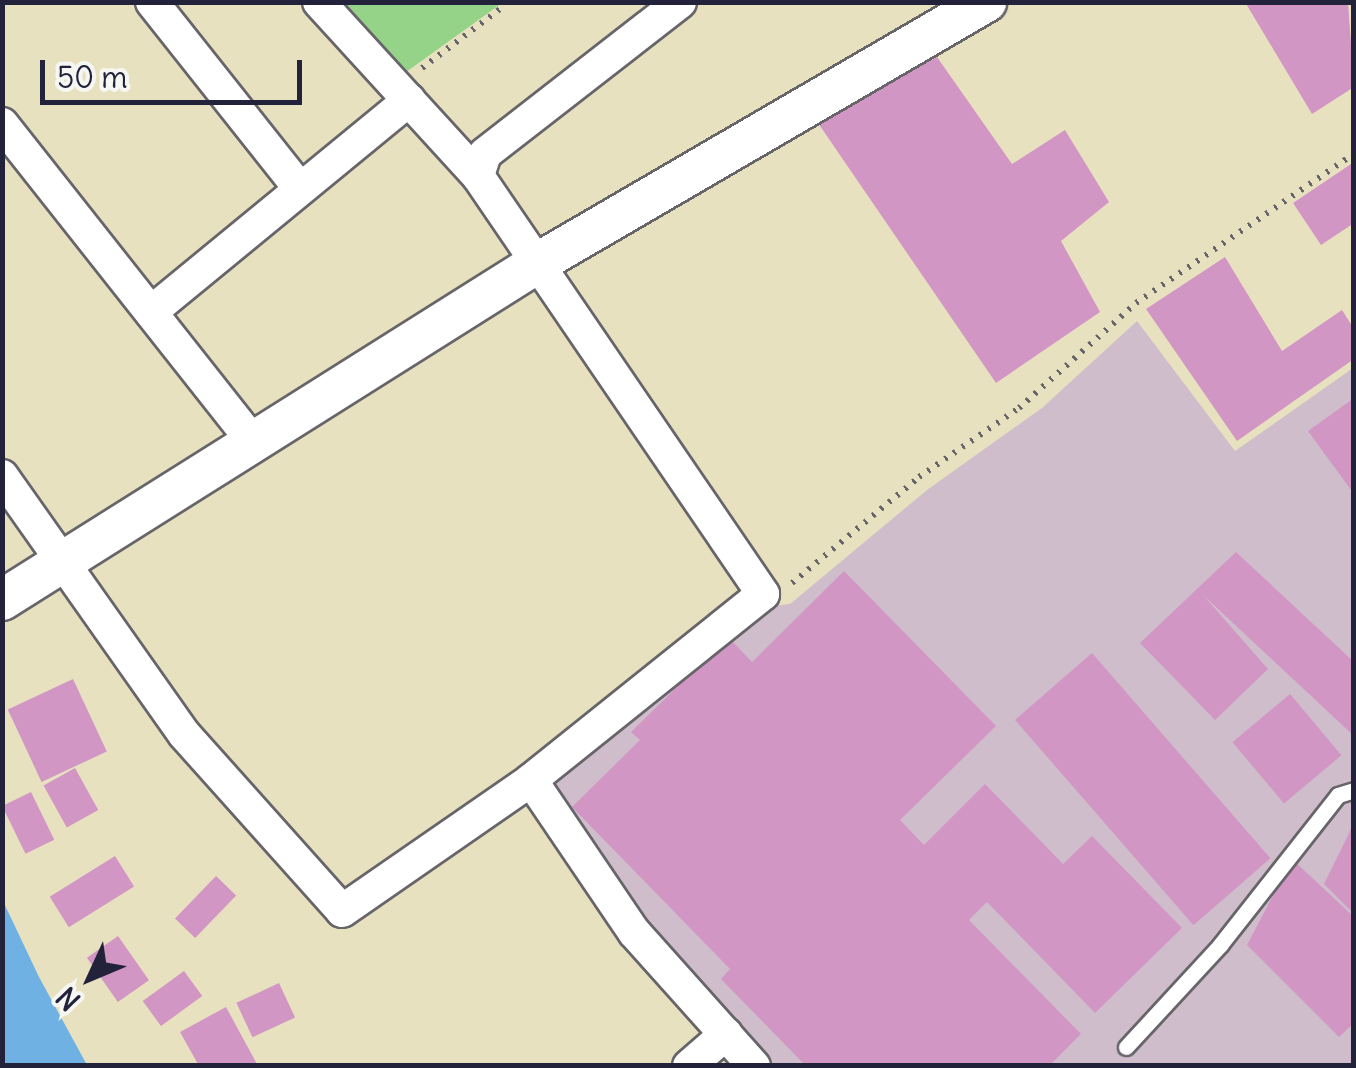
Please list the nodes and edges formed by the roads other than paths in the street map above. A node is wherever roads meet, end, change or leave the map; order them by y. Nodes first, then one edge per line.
1 (152, 2) edge
2 (319, 2) edge
3 (680, 2) edge
4 (986, 2) edge
5 (403, 94) junction
6 (2, 124) edge
7 (478, 176) junction
8 (300, 190) junction
9 (536, 264) junction
10 (150, 312) junction
11 (255, 444) junction
12 (2, 476) edge
13 (62, 568) junction
14 (2, 600) edge
15 (530, 780) junction
16 (1354, 790) edge
17 (726, 1034) junction
18 (1126, 1047) dead end
19 (689, 1066) edge
20 (754, 1066) edge

1 - 8 street
2 - 5 street
3 - 7 street
4 - 9 street
5 - 7 street
5 - 8 street
6 - 10 street
7 - 9 street
8 - 10 street
9 - 11 street
9 - 15 street
10 - 11 street
11 - 13 street
12 - 13 street
13 - 14 street
13 - 15 street
15 - 17 street
16 - 18 lane
17 - 19 street
17 - 20 street

